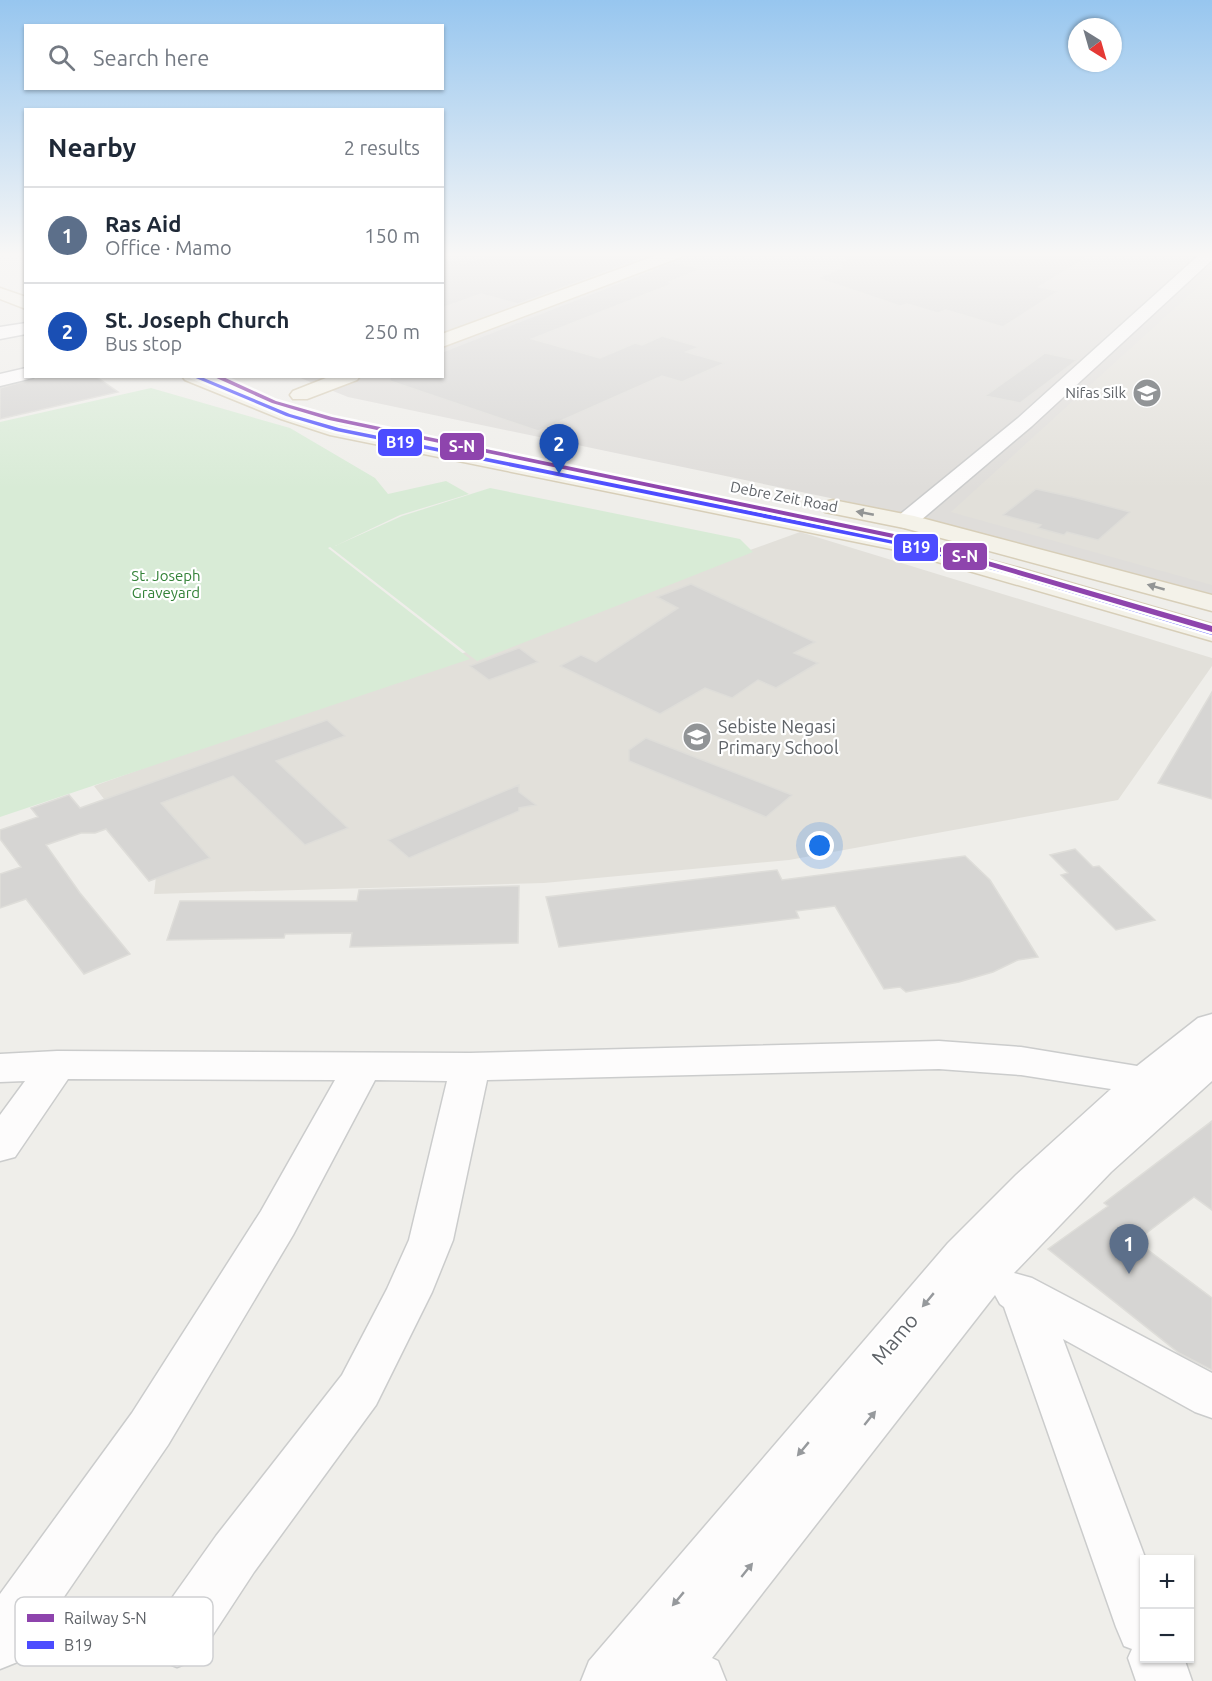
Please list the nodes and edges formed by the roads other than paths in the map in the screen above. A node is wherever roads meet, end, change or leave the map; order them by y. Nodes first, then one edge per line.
1 (465, 332) edge
2 (1123, 332) edge
3 (444, 340) edge
4 (24, 374) edge
5 (197, 378) edge
6 (254, 378) edge
7 (345, 378) edge
8 (0, 380) edge
9 (300, 396) junction
10 (724, 486) dead end
11 (815, 503) dead end
12 (906, 521) junction
13 (1212, 603) edge
14 (1212, 633) edge
15 (1212, 1027) edge
16 (1212, 1060) edge
17 (57, 1065) junction
18 (363, 1065) junction
19 (470, 1067) junction
20 (0, 1068) edge
21 (1157, 1087) junction
22 (0, 1146) edge
23 (992, 1275) junction
24 (1212, 1397) edge
25 (31, 1597) edge
26 (206, 1597) edge
27 (1140, 1618) edge
28 (15, 1620) edge
29 (0, 1641) edge
30 (1157, 1663) edge
31 (675, 1676) edge
32 (609, 1681) edge
33 (1164, 1681) edge

1 - 3 main road
2 - 12 street
4 - 8 street
5 - 14 main road, Debre Zeit Road
6 - 9 main road, Debre Zeit Road
7 - 9 main road
9 - 10 main road, Debre Zeit Road
12 -> 11 main road, Debre Zeit Road
13 -> 12 main road, Debre Zeit Road
15 - 21 street
16 - 21 street
17 - 18 street
17 - 20 street
17 - 22 street
18 - 19 street
18 - 25 street
19 - 21 street
19 - 26 street
21 - 23 street
23 - 24 street
23 - 27 street
31 -> 23 street
23 -> 32 street, Mamo
28 - 29 street
30 - 33 street

